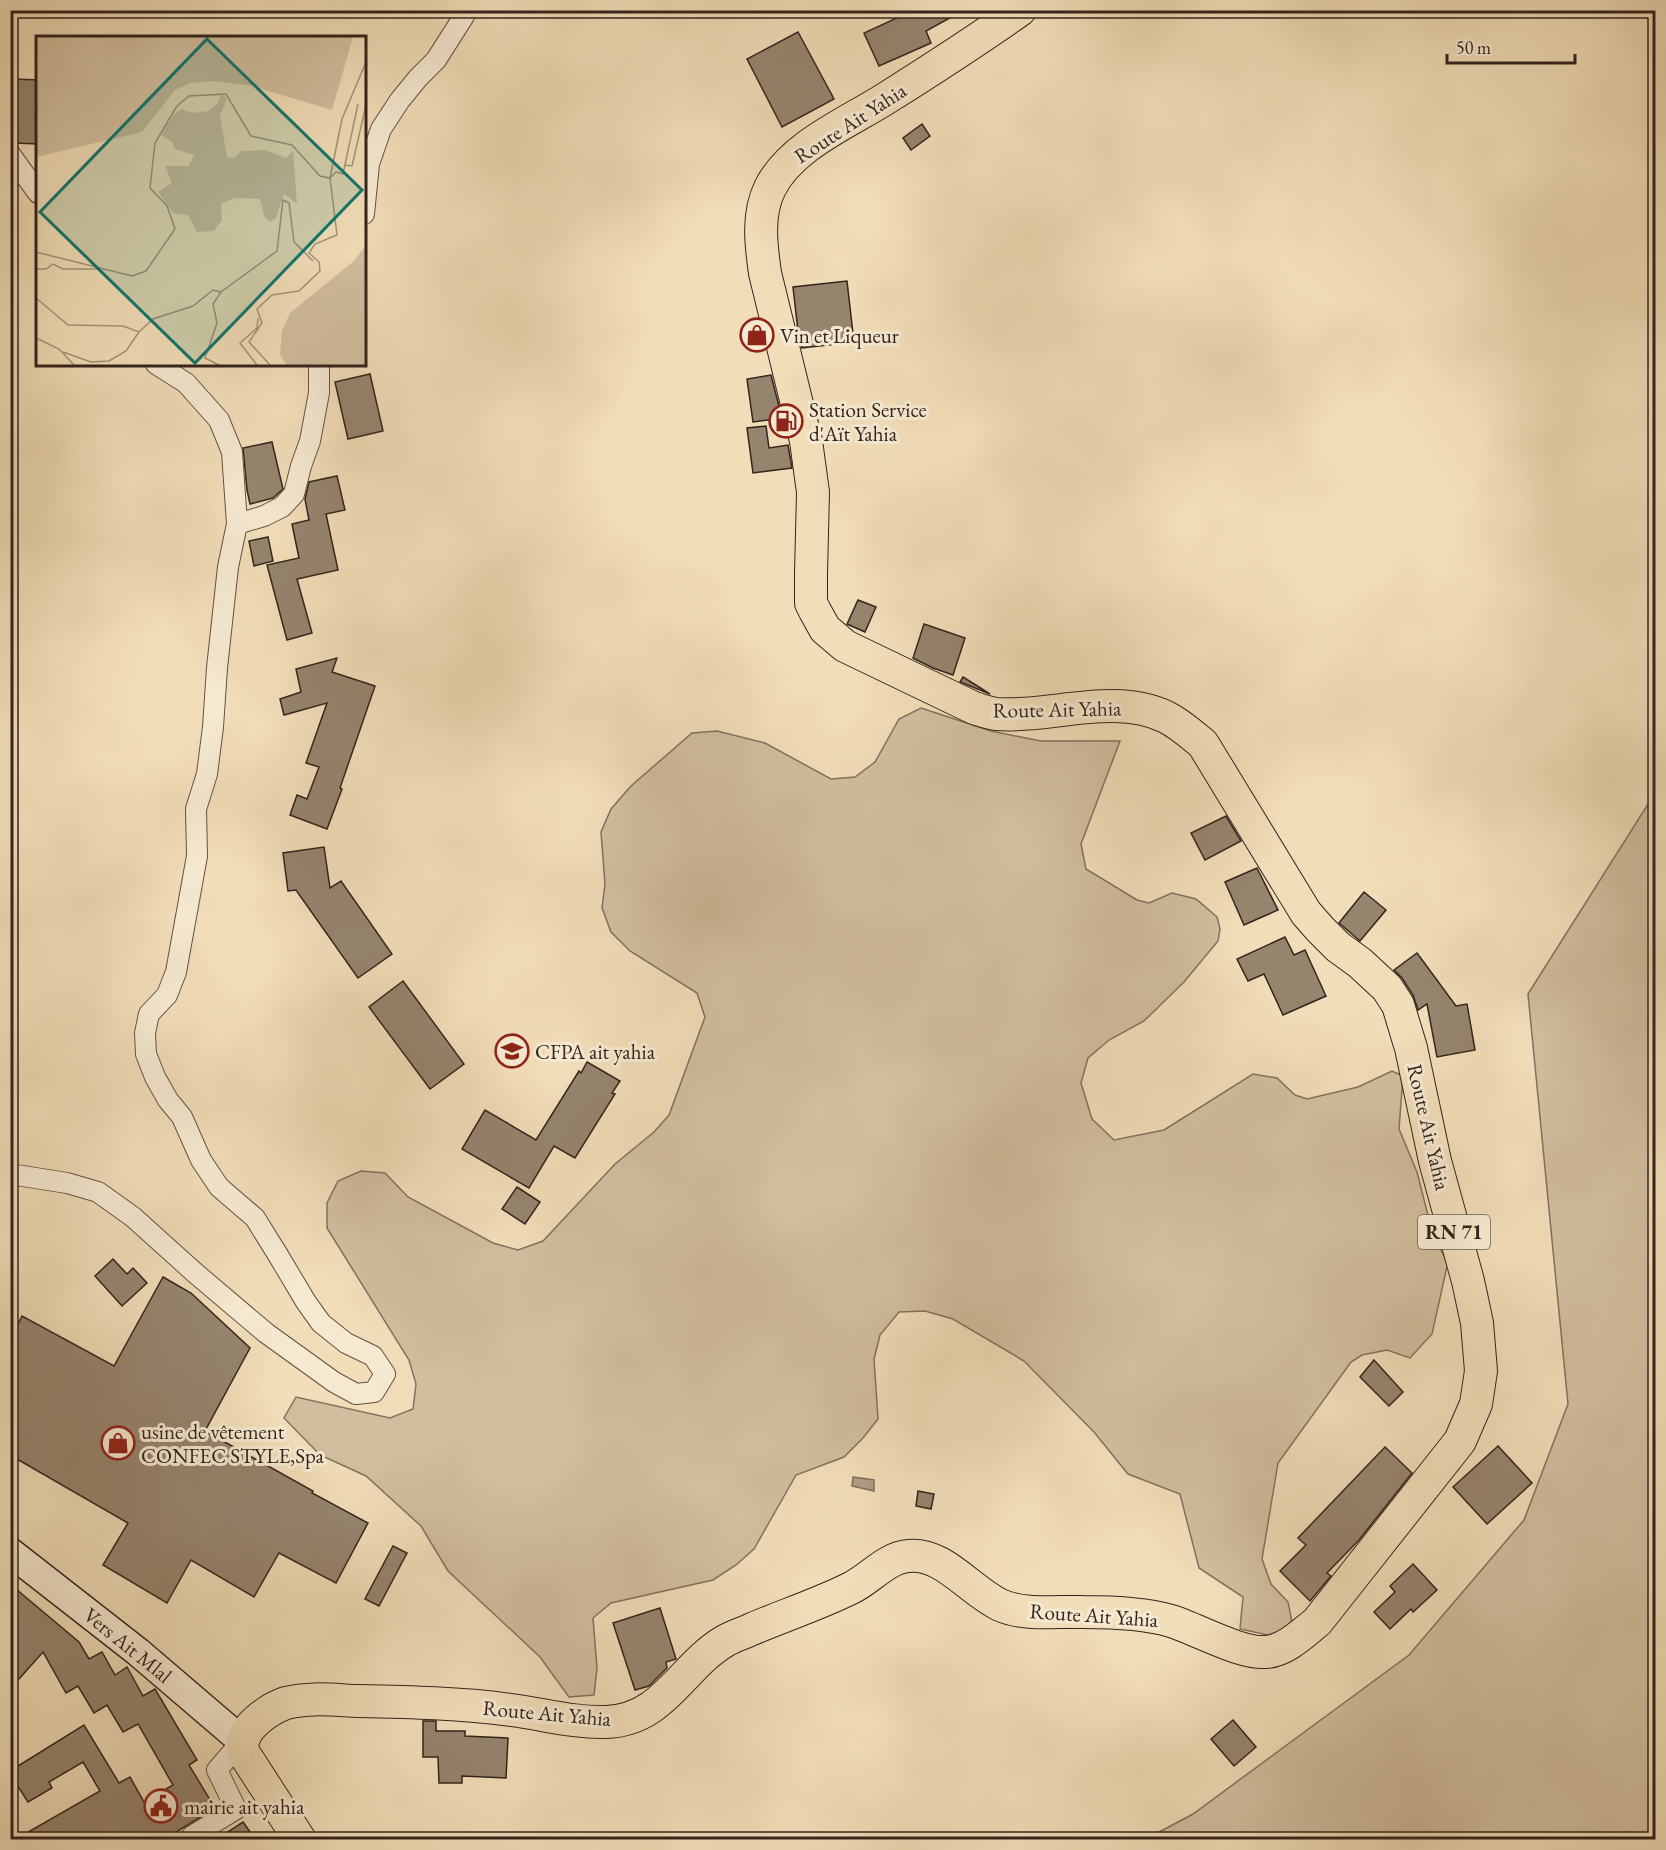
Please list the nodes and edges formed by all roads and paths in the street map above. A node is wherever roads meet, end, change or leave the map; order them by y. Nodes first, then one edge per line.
1 (465, 10) edge
2 (1020, 10) edge
3 (10, 154) edge
4 (36, 190) edge
5 (366, 194) edge
6 (159, 366) edge
7 (319, 366) edge
8 (237, 524) junction
9 (10, 1174) edge
10 (10, 1552) edge
11 (242, 1741) junction
12 (195, 1839) edge
13 (300, 1839) edge

1 - 5 street
2 - 11 main road, Route Ait Yahia / RN 71
3 - 4 street
6 - 8 street
7 - 8 street
8 - 9 street
10 - 11 street, Vers Ait Mlal
11 - 12 street
11 - 13 main road

